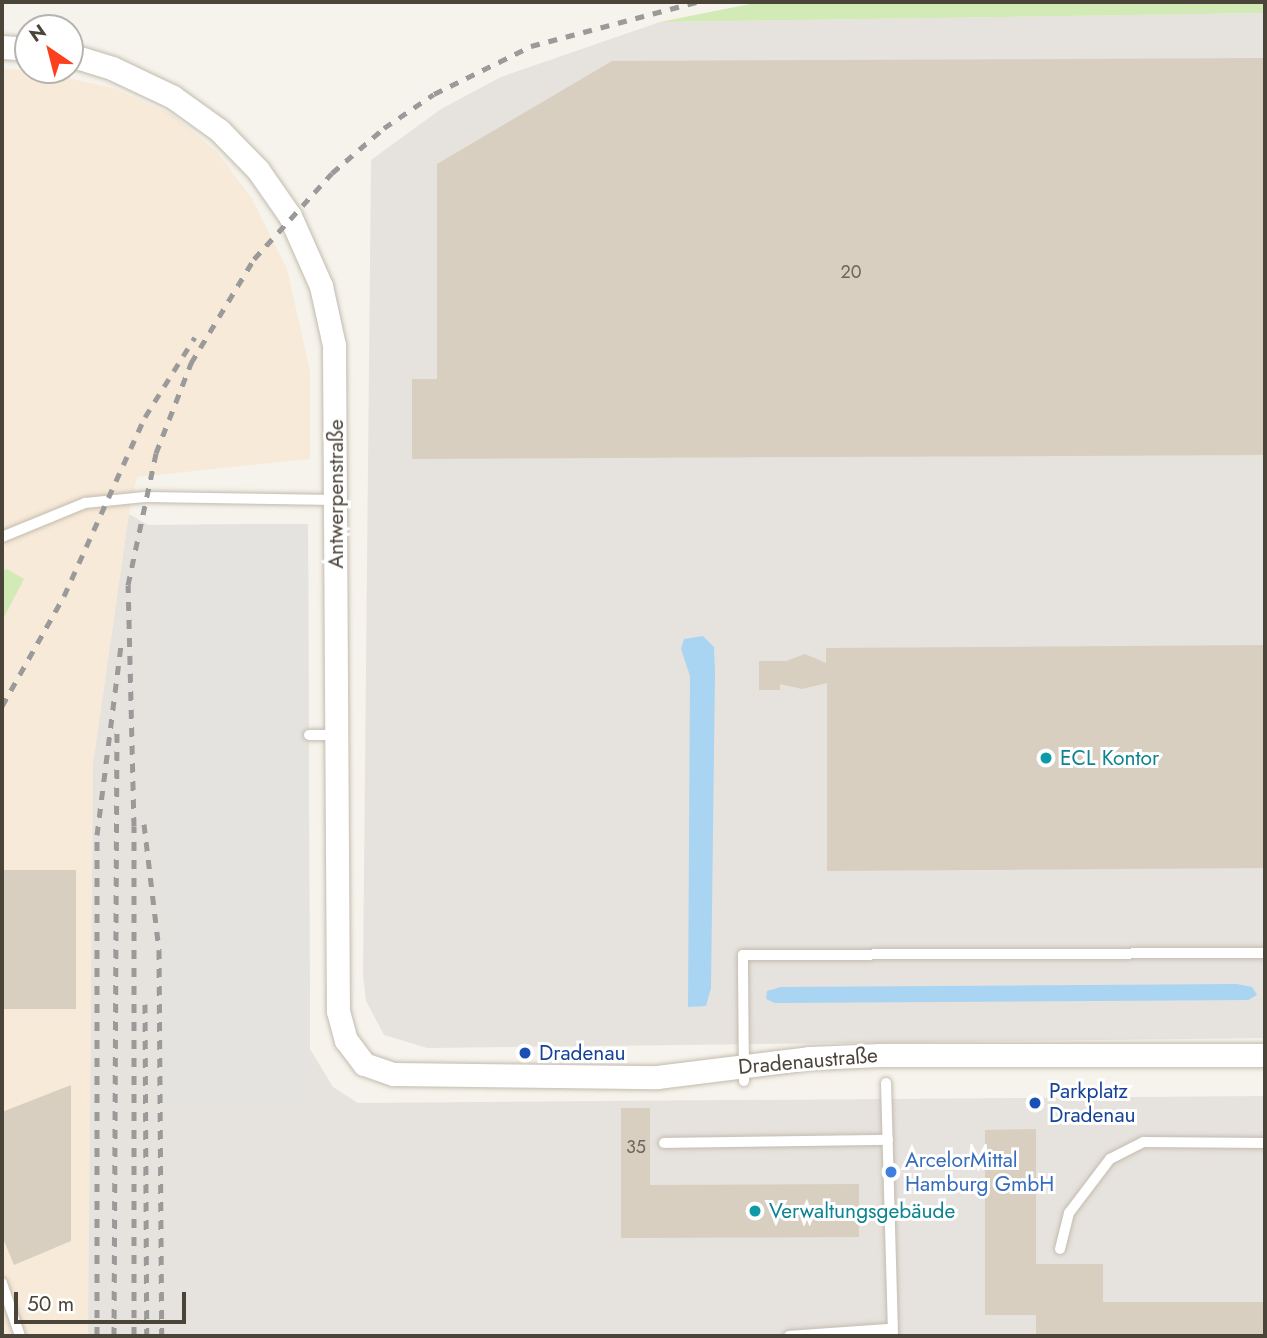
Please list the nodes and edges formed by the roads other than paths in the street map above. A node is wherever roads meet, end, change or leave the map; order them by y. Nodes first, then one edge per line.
1 (84, 59) edge
2 (336, 500) junction
3 (2, 537) edge
4 (337, 735) junction
5 (309, 736) dead end
6 (1265, 953) edge
7 (1265, 1055) edge
8 (356, 1057) joint
9 (744, 1073) junction
10 (886, 1083) dead end
11 (888, 1140) junction
12 (664, 1143) dead end
13 (1265, 1143) edge
14 (1060, 1249) dead end
15 (2, 1283) edge
16 (892, 1333) edge
17 (20, 1336) edge
18 (789, 1336) edge

1 - 2 street, Antwerpenstraße
2 - 3 lane
2 - 4 street, Antwerpenstraße
4 - 5 lane
4 - 8 street, Antwerpenstraße
6 - 9 lane
7 - 9 street, Dradenaustraße
8 - 9 street, Dradenaustraße
10 - 11 lane
11 - 12 lane
11 - 16 lane
13 - 14 lane
15 - 17 lane
16 - 18 lane

